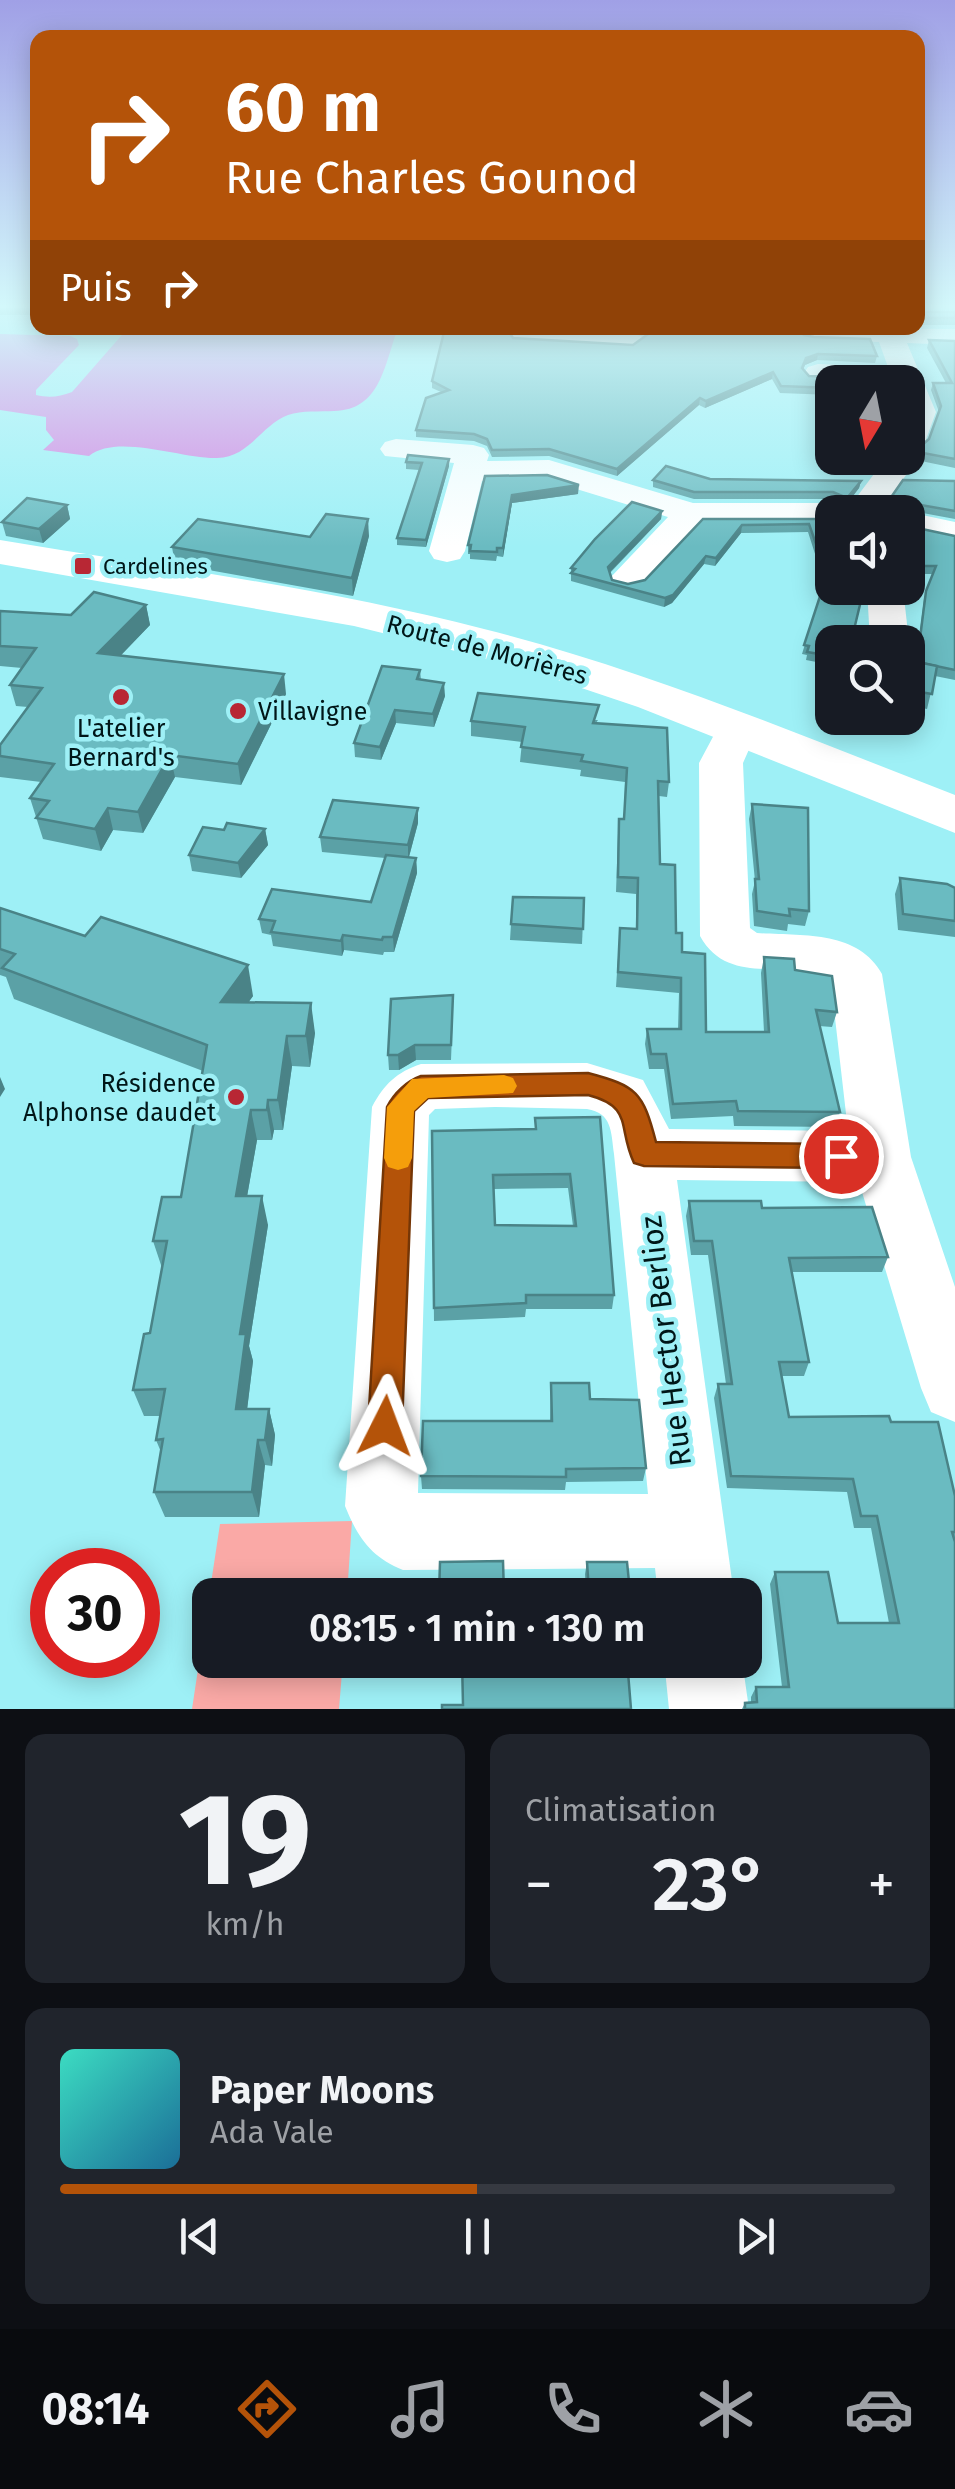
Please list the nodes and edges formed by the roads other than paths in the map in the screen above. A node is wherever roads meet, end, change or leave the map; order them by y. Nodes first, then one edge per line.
1 (925, 413) edge
2 (955, 418) edge
3 (396, 449) dead end
4 (468, 471) junction
5 (691, 513) junction
6 (815, 513) edge
7 (925, 526) edge
8 (955, 532) edge
9 (447, 550) dead end
10 (0, 552) edge
11 (628, 578) dead end
12 (737, 729) junction
13 (955, 815) edge
14 (644, 1154) junction
15 (881, 1156) junction
16 (936, 1267) edge
17 (955, 1388) edge
18 (688, 1532) junction
19 (694, 1578) edge
20 (705, 1678) edge
21 (709, 1709) edge

1 - 2 street
3 - 4 street
4 - 5 street
4 - 9 street
5 - 6 street
5 - 11 street
7 - 8 street
10 - 12 main road, Route de Morières
12 - 13 main road, Route de Morières
12 - 15 street
14 - 15 street
14 - 18 street, Rue Hector Berlioz
14 - 18 street, Rue Hector Berlioz
15 - 16 street
16 - 17 street
18 - 19 street, Rue Hector Berlioz
20 - 21 street

